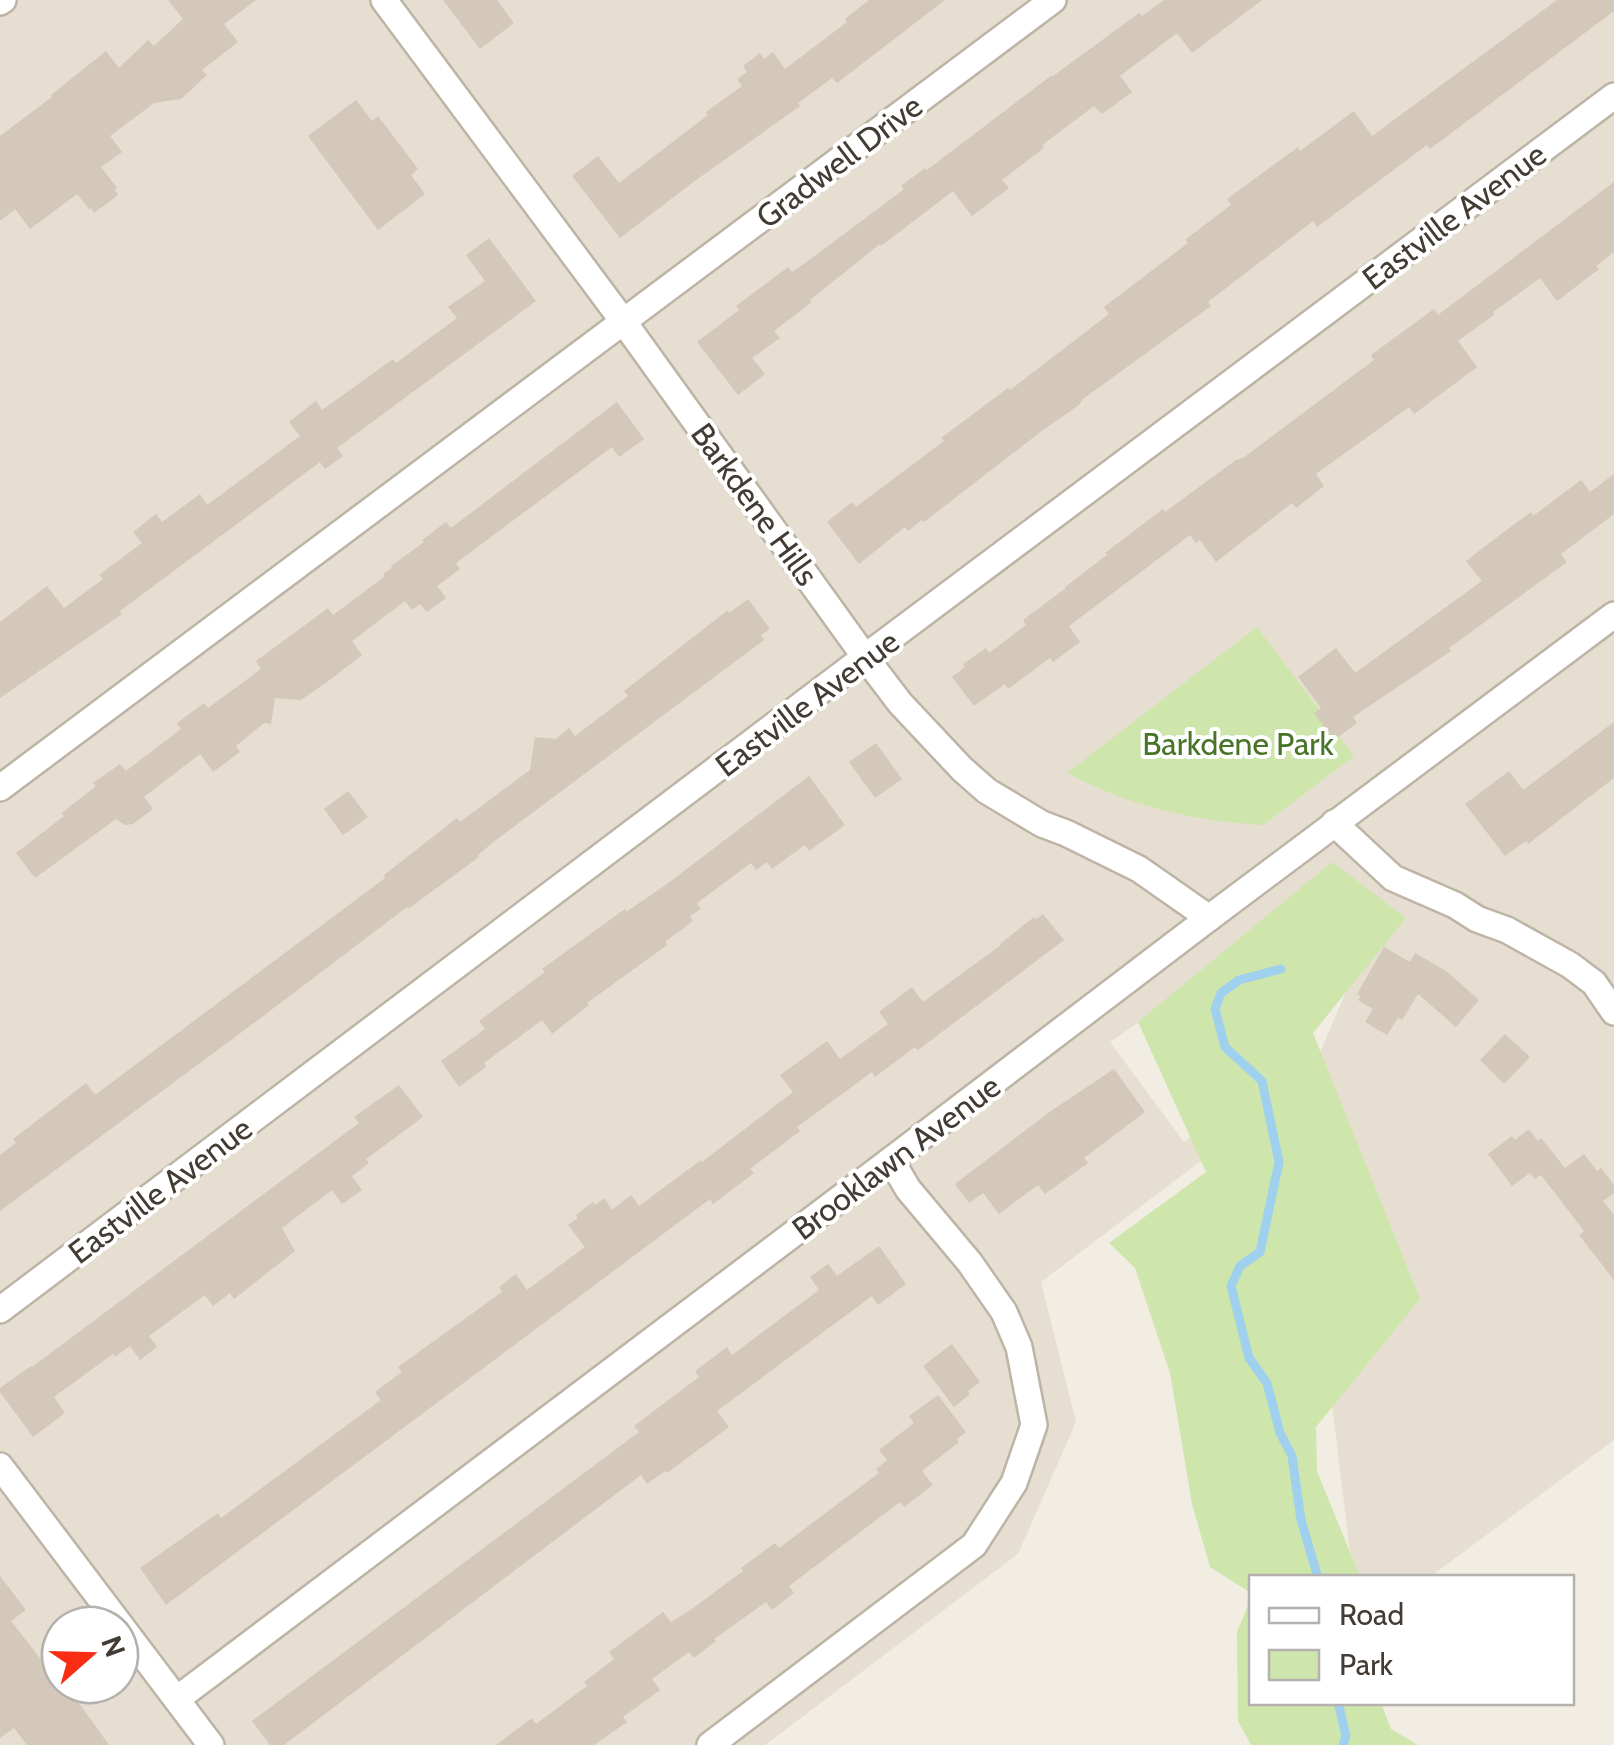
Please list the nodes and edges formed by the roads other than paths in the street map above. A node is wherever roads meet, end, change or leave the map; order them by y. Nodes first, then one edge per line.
1 (384, 0) edge
2 (1053, 0) edge
3 (1614, 96) edge
4 (624, 322) junction
5 (1614, 614) edge
6 (865, 657) junction
7 (0, 788) edge
8 (1334, 823) junction
9 (1208, 918) junction
10 (1614, 1012) edge
11 (892, 1160) junction
12 (0, 1310) edge
13 (0, 1466) edge
14 (177, 1698) junction
15 (211, 1745) edge
16 (710, 1745) edge

1 - 4 street, Barkdene Hills
2 - 4 street, Gradwell Drive
3 - 6 street, Eastville Avenue
4 - 6 street, Barkdene Hills
4 - 7 street
5 - 8 street, Brooklawn Avenue
6 - 9 street, Barkdene Hills
6 - 12 street, Eastville Avenue
8 - 9 street, Brooklawn Avenue
8 - 10 street
9 - 11 street, Brooklawn Avenue
11 - 14 street, Brooklawn Avenue
11 - 16 street
13 - 14 street
14 - 15 street

